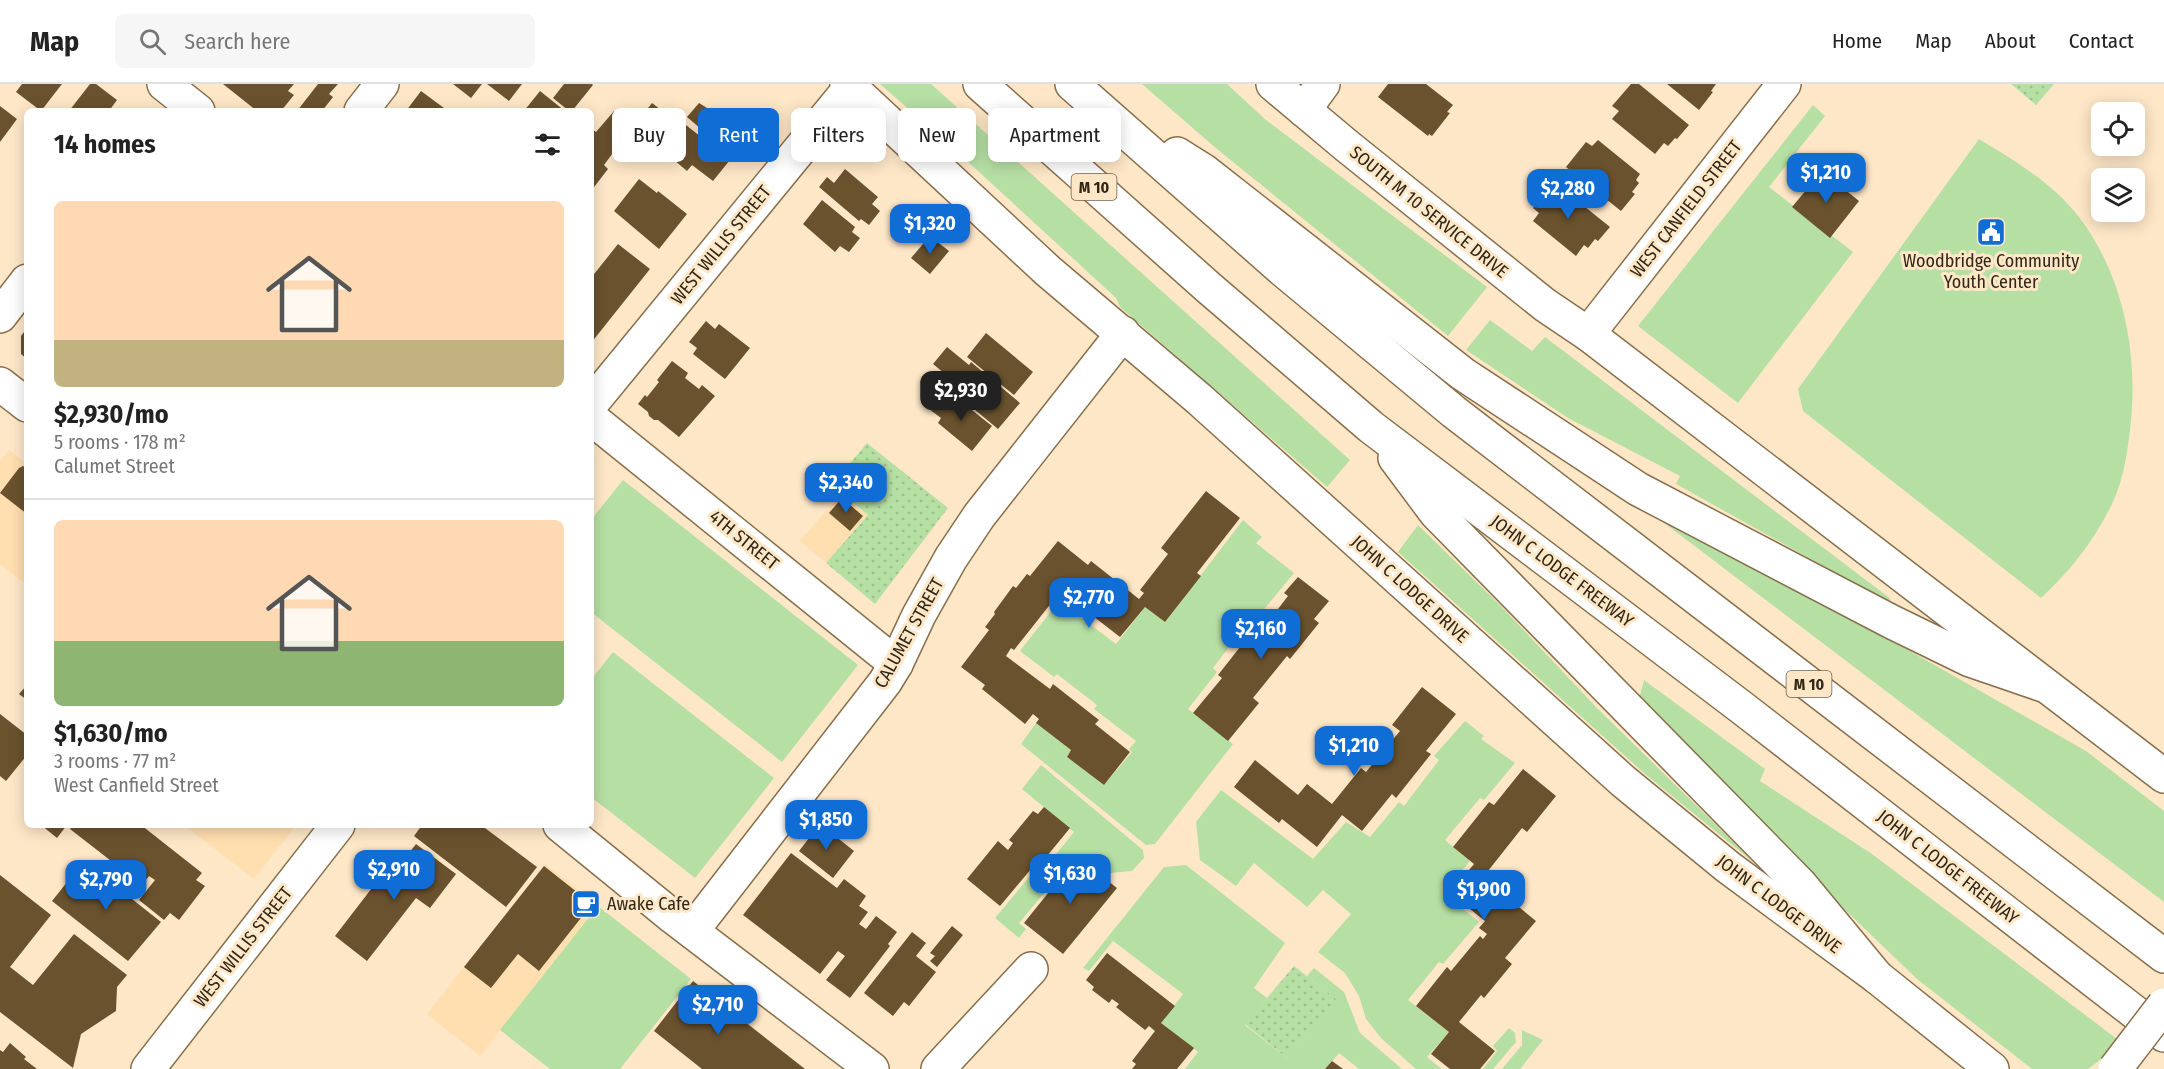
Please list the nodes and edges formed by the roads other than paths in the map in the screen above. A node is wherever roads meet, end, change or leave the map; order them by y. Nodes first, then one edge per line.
1 (382, 84) edge
2 (980, 84) edge
3 (1273, 84) edge
4 (1323, 84) edge
5 (1784, 84) edge
6 (849, 86) edge
7 (1080, 90) edge
8 (364, 108) edge
9 (1304, 110) junction
10 (24, 285) edge
11 (0, 316) edge
12 (1123, 333) junction
13 (1588, 334) junction
14 (594, 400) edge
15 (594, 420) edge
16 (1371, 427) junction
17 (896, 664) junction
18 (2043, 685) junction
19 (2164, 776) edge
20 (336, 828) edge
21 (564, 828) edge
22 (692, 931) junction
23 (2164, 956) edge
24 (1031, 969) dead end
25 (1877, 977) junction
26 (2164, 1005) edge
27 (2164, 1035) edge
28 (148, 1069) edge
29 (872, 1069) edge
30 (938, 1069) edge
31 (1992, 1069) edge
32 (2115, 1069) edge

1 - 8 main road
2 - 16 main road, JOHN C LODGE FREEWAY / M 10
3 - 9 main road, SOUTH M 10 SERVICE DRIVE
4 - 9 main road
5 - 13 main road, WEST CANFIELD STREET
6 - 12 main road, JOHN C LODGE DRIVE
6 - 14 main road, WEST WILLIS STREET
7 - 18 main road
7 - 23 main road, M 10
9 - 13 main road, SOUTH M 10 SERVICE DRIVE
10 - 11 main road
12 - 17 main road, CALUMET STREET
12 - 25 main road, JOHN C LODGE DRIVE
13 - 18 main road, SOUTH M 10 SERVICE DRIVE
15 - 17 main road, 4TH STREET
16 - 25 main road
16 - 27 main road, JOHN C LODGE FREEWAY / M 10
17 - 22 main road, CALUMET STREET
18 - 19 main road
20 - 28 main road, WEST WILLIS STREET
21 - 22 main road
22 - 29 main road
24 - 30 main road
25 - 31 main road, JOHN C LODGE DRIVE
26 - 32 main road, bridge

